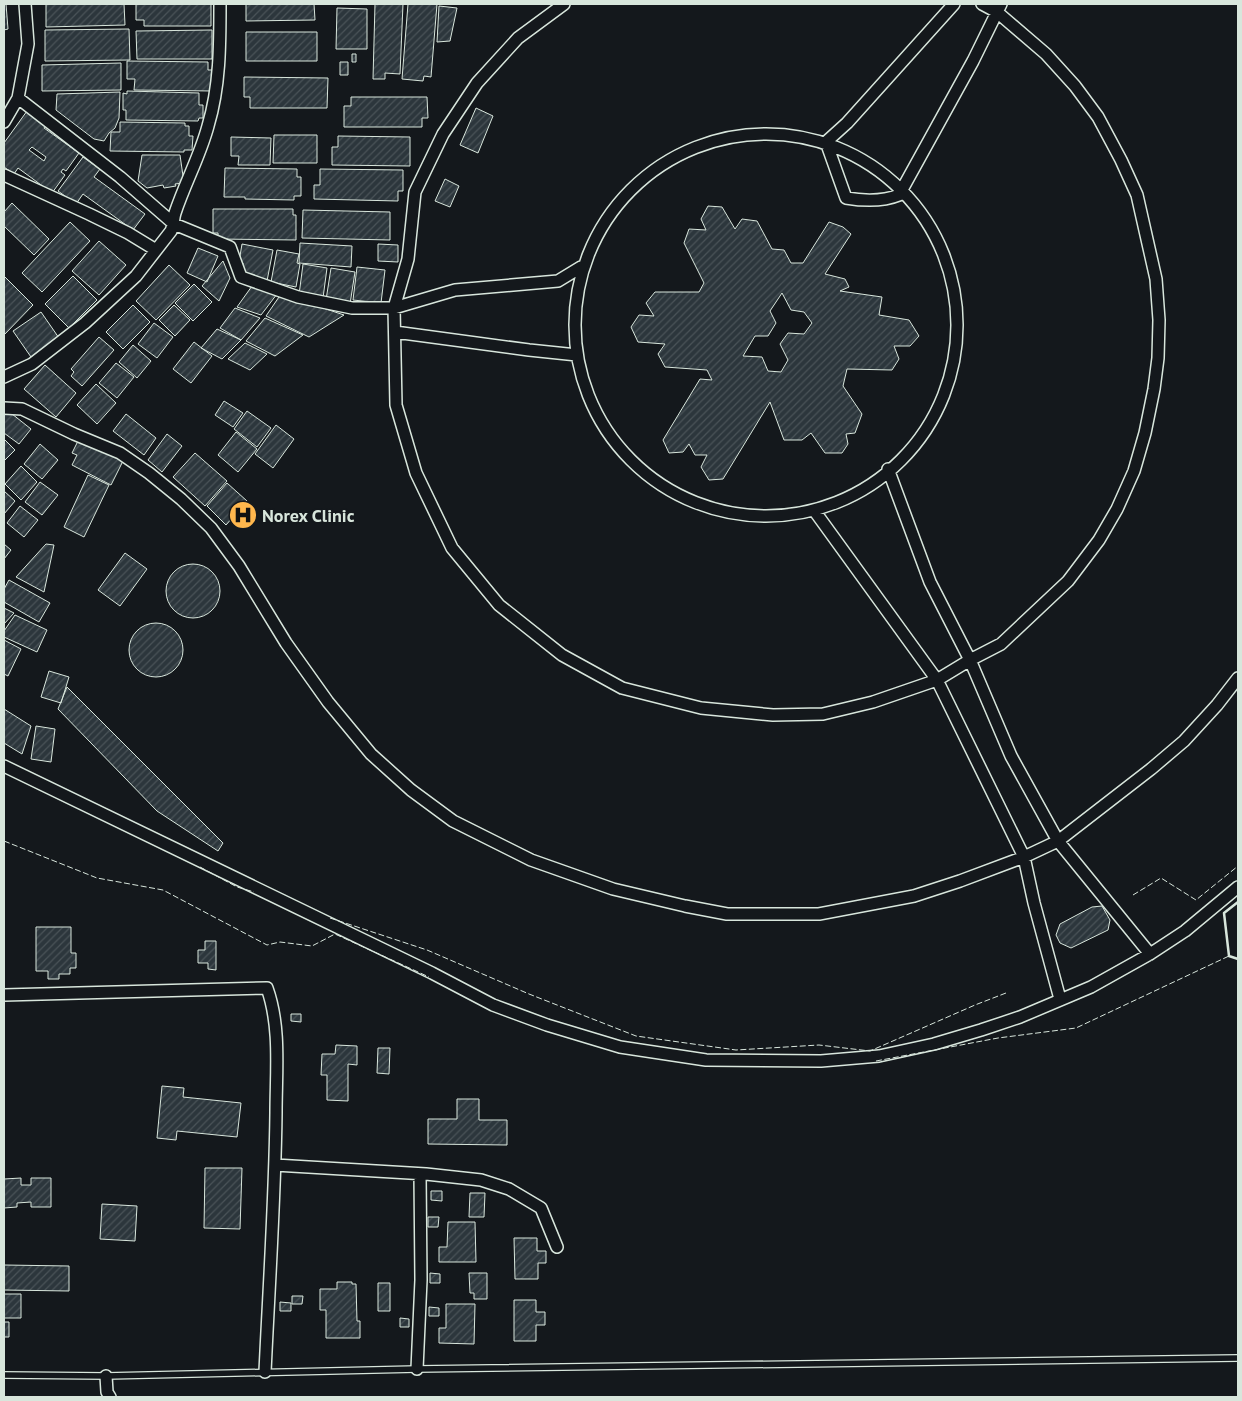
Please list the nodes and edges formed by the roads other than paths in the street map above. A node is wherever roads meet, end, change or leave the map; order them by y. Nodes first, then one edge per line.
1 (25, 4) edge
2 (220, 4) edge
3 (564, 4) edge
4 (954, 4) edge
5 (982, 4) edge
6 (999, 8) edge
7 (18, 98) junction
8 (4, 122) edge
9 (826, 142) junction
10 (4, 175) edge
11 (902, 190) junction
12 (174, 224) junction
13 (156, 250) junction
14 (581, 267) junction
15 (394, 308) junction
16 (395, 332) junction
17 (577, 355) junction
18 (4, 377) edge
19 (4, 408) edge
20 (888, 469) junction
21 (816, 513) junction
22 (970, 660) junction
23 (1238, 678) edge
24 (938, 680) junction
25 (4, 766) edge
26 (1058, 841) junction
27 (1024, 857) junction
28 (1238, 887) edge
29 (1150, 954) junction
30 (4, 995) edge
31 (1060, 999) junction
32 (275, 1164) junction
33 (420, 1174) junction
34 (557, 1247) dead end
35 (1238, 1358) edge
36 (417, 1369) junction
37 (265, 1372) junction
38 (4, 1375) edge
39 (106, 1376) junction
40 (110, 1397) edge

1 - 7 street
2 - 12 street
3 - 15 street
4 - 9 street
5 - 6 street
6 - 11 street
6 - 22 street
7 - 8 street
7 - 12 street
9 - 11 street
9 - 11 street
9 - 14 street
10 - 13 street
11 - 20 street
12 - 13 street
12 - 15 street
13 - 18 street
14 - 15 street
14 - 17 street
15 - 16 street
16 - 17 street
16 - 24 street
17 - 21 street
19 - 27 street
20 - 21 street
20 - 22 street
21 - 24 street
22 - 24 street
22 - 26 street
23 - 26 street
24 - 27 street
25 - 31 street
26 - 27 street
26 - 29 street
27 - 31 street
28 - 29 street
29 - 31 street
30 - 32 street
32 - 33 street
32 - 37 street
33 - 34 street
33 - 36 street
35 - 36 lane
36 - 37 lane
37 - 39 lane
38 - 39 lane
39 - 40 street

